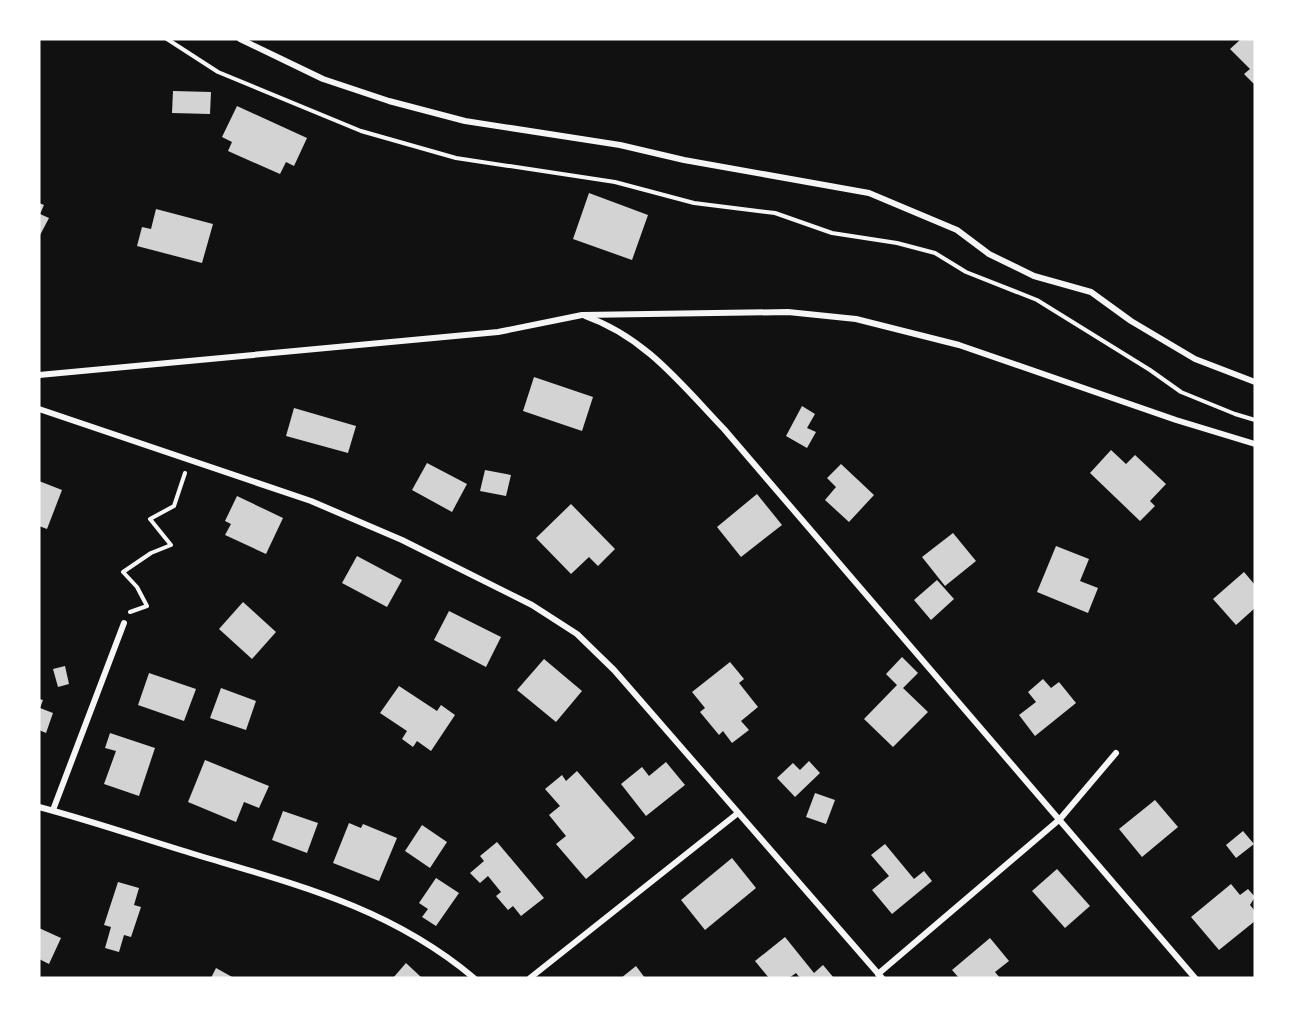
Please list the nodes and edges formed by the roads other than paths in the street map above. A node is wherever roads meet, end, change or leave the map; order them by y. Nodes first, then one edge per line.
1 (240, 39) edge
2 (582, 315) junction
3 (39, 375) edge
4 (1255, 382) edge
5 (39, 410) edge
6 (1255, 444) edge
7 (124, 623) road end
8 (1116, 753) dead end
9 (39, 807) edge
10 (53, 810) junction
11 (738, 813) junction
12 (1060, 819) junction
13 (880, 976) edge
14 (474, 978) edge
15 (530, 978) edge
16 (1195, 978) edge

1 - 4 street
2 - 3 street
2 - 6 street
2 - 12 street
5 - 11 street
7 - 10 street
8 - 12 street
9 - 10 street
10 - 14 street
11 - 13 street
11 - 15 street
12 - 13 street
12 - 16 street

